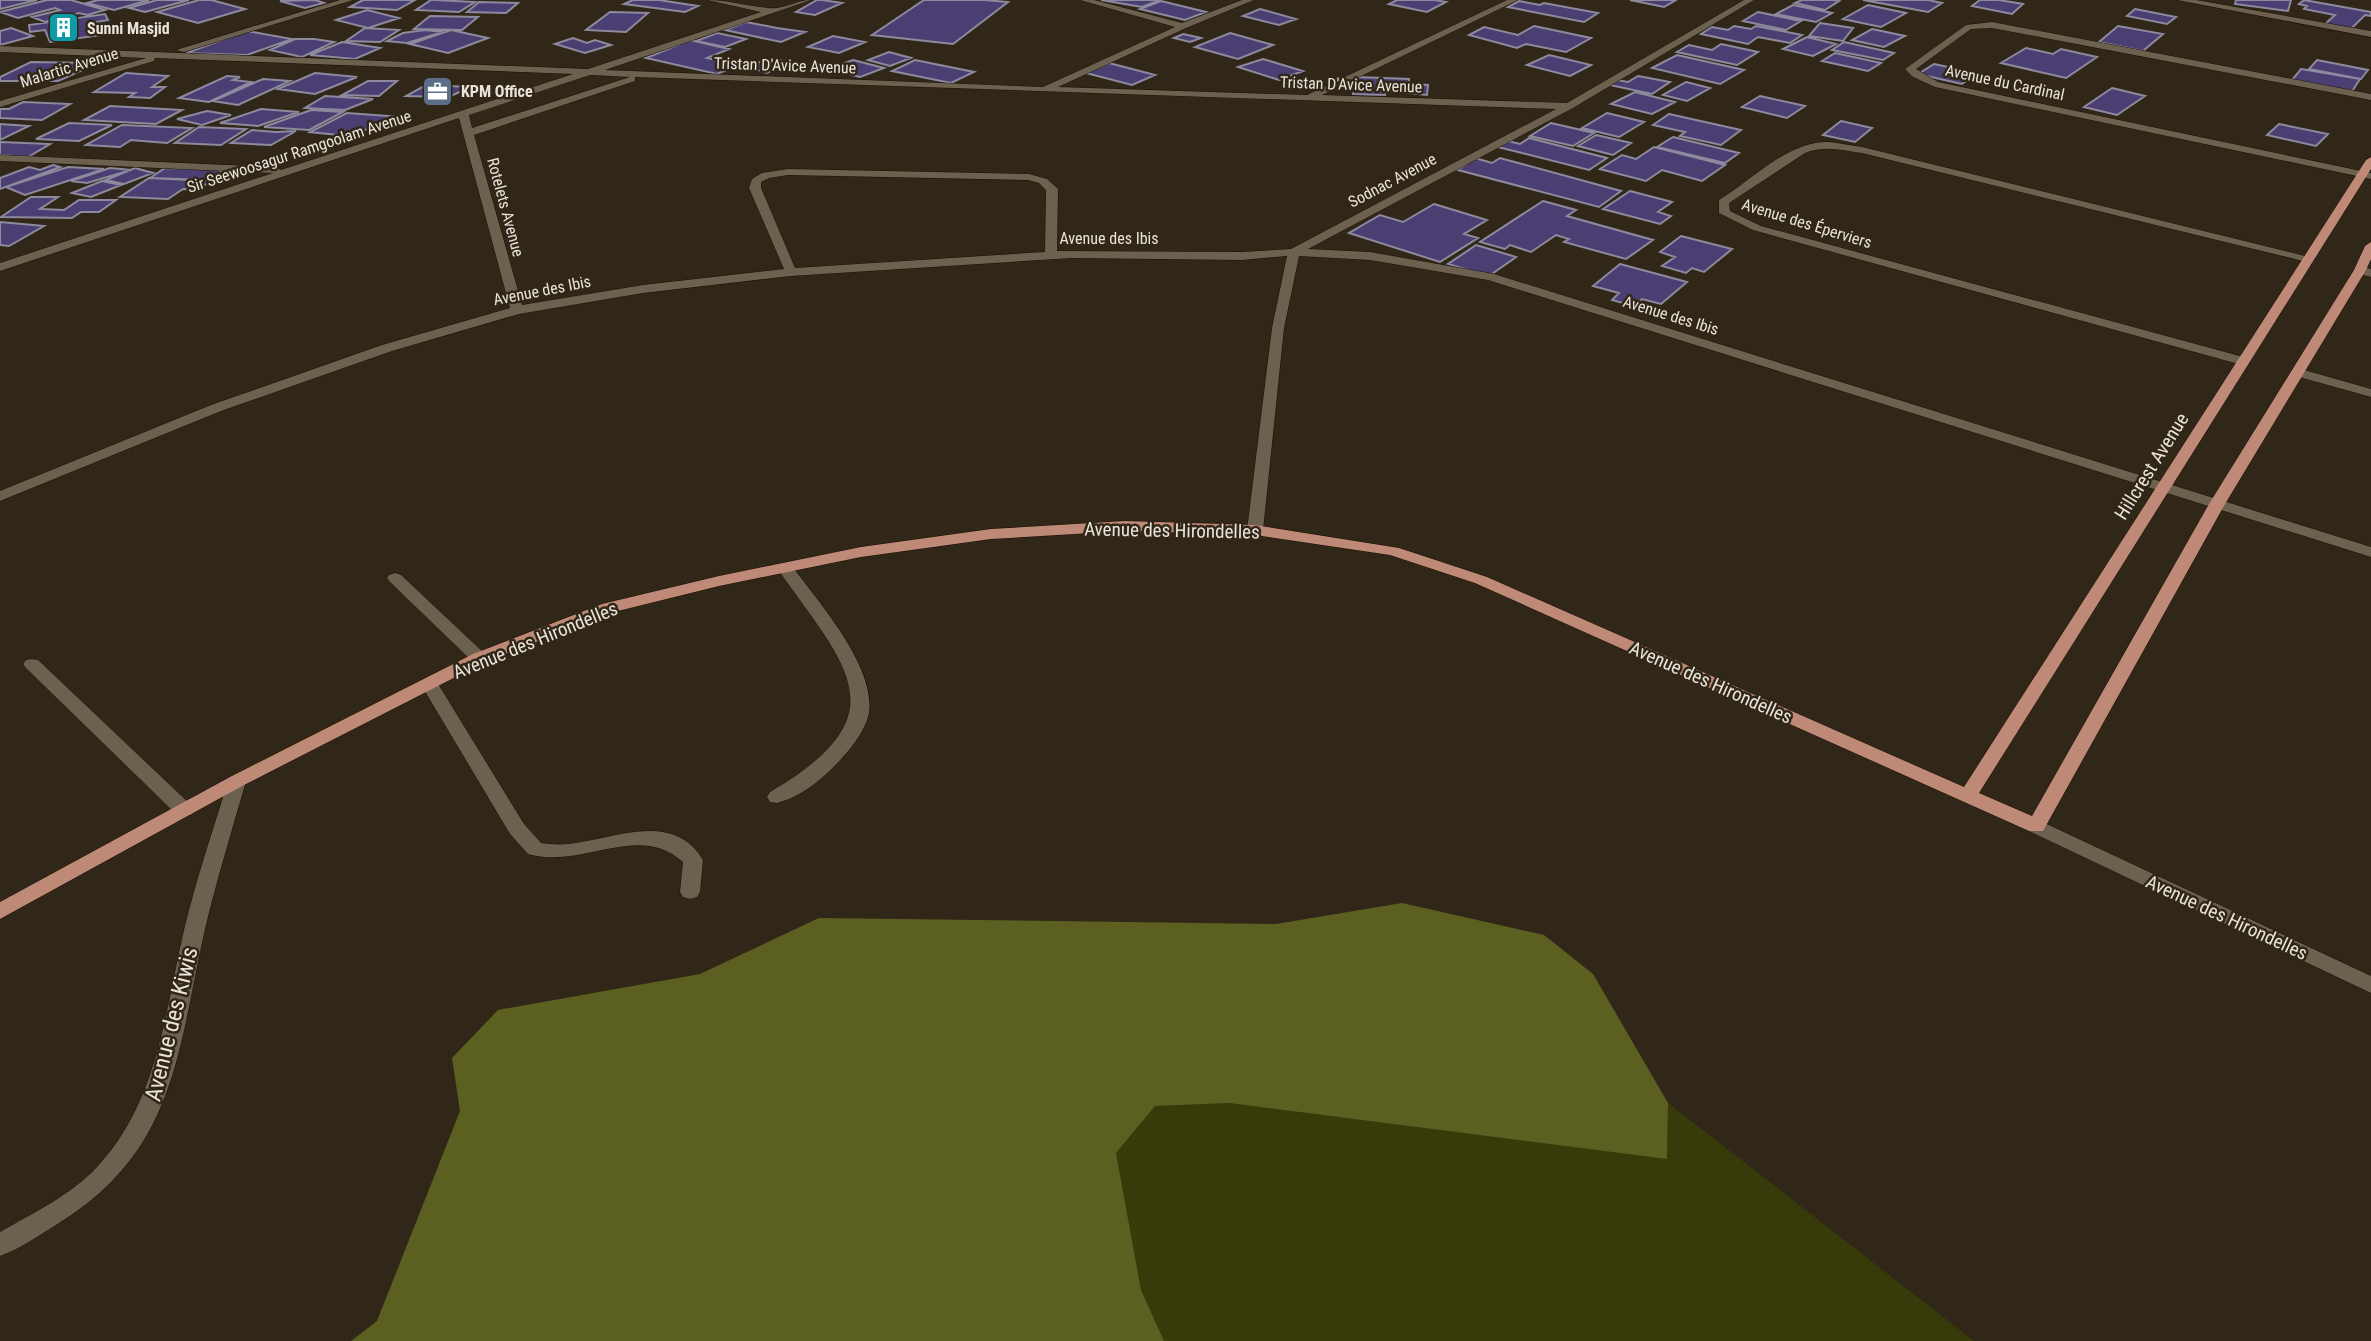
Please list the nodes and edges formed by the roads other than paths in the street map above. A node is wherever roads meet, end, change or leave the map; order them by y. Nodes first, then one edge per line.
1 (349, 0) edge
2 (711, 0) edge
3 (807, 0) edge
4 (1084, 0) edge
5 (1250, 0) edge
6 (1514, 0) edge
7 (1750, 0) edge
8 (2181, 0) edge
9 (771, 11) junction
10 (1183, 26) junction
11 (2371, 34) edge
12 (0, 49) edge
13 (168, 55) junction
14 (591, 73) junction
15 (642, 75) junction
16 (1044, 90) junction
17 (2371, 97) edge
18 (1308, 98) junction
19 (0, 104) edge
20 (1569, 106) junction
21 (463, 113) junction
22 (469, 133) junction
23 (0, 158) edge
24 (2371, 160) edge
25 (290, 171) junction
26 (2367, 175) edge
27 (2371, 246) edge
28 (1294, 253) junction
29 (1051, 255) junction
30 (2307, 258) junction
31 (0, 267) edge
32 (2365, 271) edge
33 (791, 272) junction
34 (517, 310) junction
35 (2242, 361) junction
36 (2297, 372) junction
37 (2371, 393) edge
38 (2163, 486) junction
39 (0, 496) edge
40 (2217, 504) junction
41 (1255, 530) junction
42 (2371, 552) edge
43 (785, 568) junction
44 (395, 578) dead end
45 (480, 658) junction
46 (32, 664) dead end
47 (429, 683) junction
48 (237, 781) junction
49 (1968, 796) junction
50 (777, 797) dead end
51 (184, 810) junction
52 (2036, 826) junction
53 (690, 892) dead end
54 (0, 911) edge
55 (2371, 985) edge
56 (0, 1245) edge

1 - 13 street, Malartic Avenue
2 - 9 street
3 - 9 street, Sir Seewoosagur Ramgoolam Avenue
4 - 10 street
5 - 10 street
6 - 18 street
7 - 20 street, Sodnac Avenue
8 - 11 street
9 - 14 street, Sir Seewoosagur Ramgoolam Avenue
10 - 16 street
12 - 13 street, Tristan D'Avice Avenue
13 - 14 street, Tristan D'Avice Avenue
13 - 19 street, Malartic Avenue
14 - 15 street, Tristan D'Avice Avenue
14 - 21 street, Sir Seewoosagur Ramgoolam Avenue
15 - 16 street, Tristan D'Avice Avenue
15 - 22 street
16 - 18 street, Tristan D'Avice Avenue
17 - 26 street, Avenue du Cardinal
18 - 20 street, Tristan D'Avice Avenue
20 - 28 street, Sodnac Avenue
21 - 22 street, Rotelets Avenue
21 - 25 street, Sir Seewoosagur Ramgoolam Avenue
22 - 34 street, Rotelets Avenue
23 - 25 street
24 - 26 main road, Hillcrest Avenue
25 - 31 street, Sir Seewoosagur Ramgoolam Avenue
26 - 30 main road, Hillcrest Avenue
27 - 32 main road
28 - 29 street, Avenue des Ibis
28 - 38 street, Avenue des Ibis
28 - 41 street
29 - 33 street, Avenue des Ibis
29 - 33 street
30 - 35 main road, Hillcrest Avenue
30 - 35 street, Avenue des Éperviers
32 - 36 main road
33 - 34 street, Avenue des Ibis
34 - 39 street, Avenue des Ibis
35 - 38 main road, Hillcrest Avenue
36 - 37 street
36 - 40 main road
38 - 40 street, Avenue des Ibis
38 - 49 main road, Hillcrest Avenue
40 - 42 street, Avenue des Ibis
40 - 52 main road
41 - 43 main road, Avenue des Hirondelles
41 - 49 main road, Avenue des Hirondelles
43 - 45 main road, Avenue des Hirondelles
43 - 50 street
44 - 45 street
45 - 47 main road, Avenue des Hirondelles
46 - 51 street
47 - 48 main road, Avenue des Hirondelles
47 - 53 street
48 - 51 main road, Avenue des Hirondelles
48 - 56 street, Avenue des Kiwis
49 - 52 main road, Avenue des Hirondelles
51 - 54 main road, Avenue des Hirondelles
52 - 55 street, Avenue des Hirondelles

